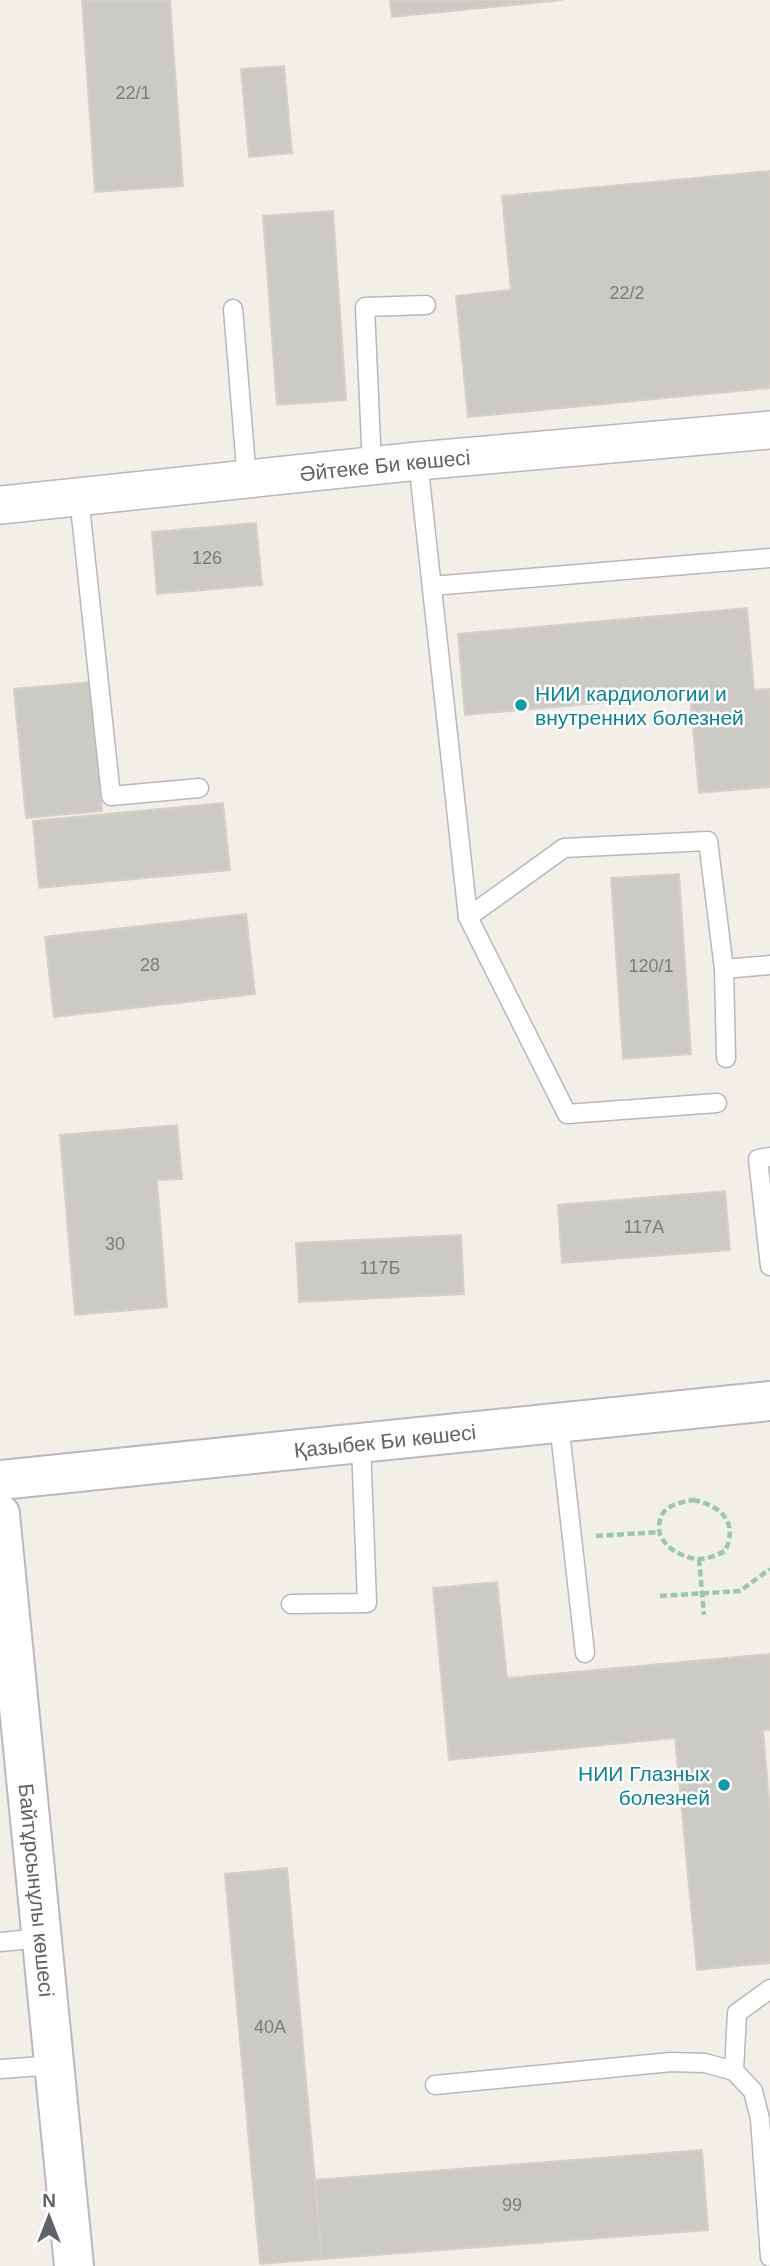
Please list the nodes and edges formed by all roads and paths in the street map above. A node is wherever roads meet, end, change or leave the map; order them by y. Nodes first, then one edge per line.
1 (425, 305) dead end
2 (233, 309) dead end
3 (770, 430) edge
4 (418, 461) junction
5 (372, 467) junction
6 (247, 480) junction
7 (79, 497) junction
8 (0, 505) edge
9 (770, 558) edge
10 (432, 586) junction
11 (199, 788) dead end
12 (468, 917) junction
13 (770, 965) edge
14 (724, 969) junction
15 (726, 1058) dead end
16 (717, 1102) dead end
17 (770, 1157) edge
18 (770, 1266) edge
19 (770, 1401) edge
20 (559, 1423) junction
21 (361, 1444) junction
22 (0, 1480) edge
23 (0, 1514) edge
24 (660, 1532) junction
25 (571, 1537) junction
26 (699, 1559) junction
27 (770, 1569) edge
28 (702, 1594) junction
29 (660, 1596) dead end
30 (291, 1604) dead end
31 (704, 1615) dead end
32 (585, 1653) dead end
33 (42, 1938) junction
34 (0, 1942) edge
35 (770, 1989) edge
36 (55, 2065) junction
37 (0, 2068) edge
38 (734, 2071) junction
39 (435, 2085) dead end
40 (770, 2257) edge
41 (74, 2266) edge

1 - 5 lane
2 - 6 lane
3 - 4 street, Әйтеке Би көшесі
4 - 5 street, Әйтеке Би көшесі
4 - 10 lane
5 - 6 street, Әйтеке Би көшесі
6 - 7 street, Әйтеке Би көшесі
7 - 8 street, Әйтеке Би көшесі
7 - 11 lane
9 - 10 lane
10 - 12 lane
12 - 14 lane
12 - 16 lane
13 - 14 lane
14 - 15 lane
17 - 18 lane
19 - 20 street, Қазыбек Би көшесі
20 - 21 street, Қазыбек Би көшесі
20 - 25 lane
21 - 22 street, Қазыбек Би көшесі
21 - 30 lane
23 - 33 street, Байтұрсынұлы көшесі
24 - 25 path
24 - 26 path
24 - 26 path
25 - 32 lane
26 - 28 path
27 - 28 path
28 - 29 path
28 - 31 path
33 - 34 lane
33 - 36 street, Байтұрсынұлы көшесі
35 - 38 lane
36 - 37 lane
36 - 41 street, Байтұрсынұлы көшесі
38 - 39 lane
38 - 40 lane

